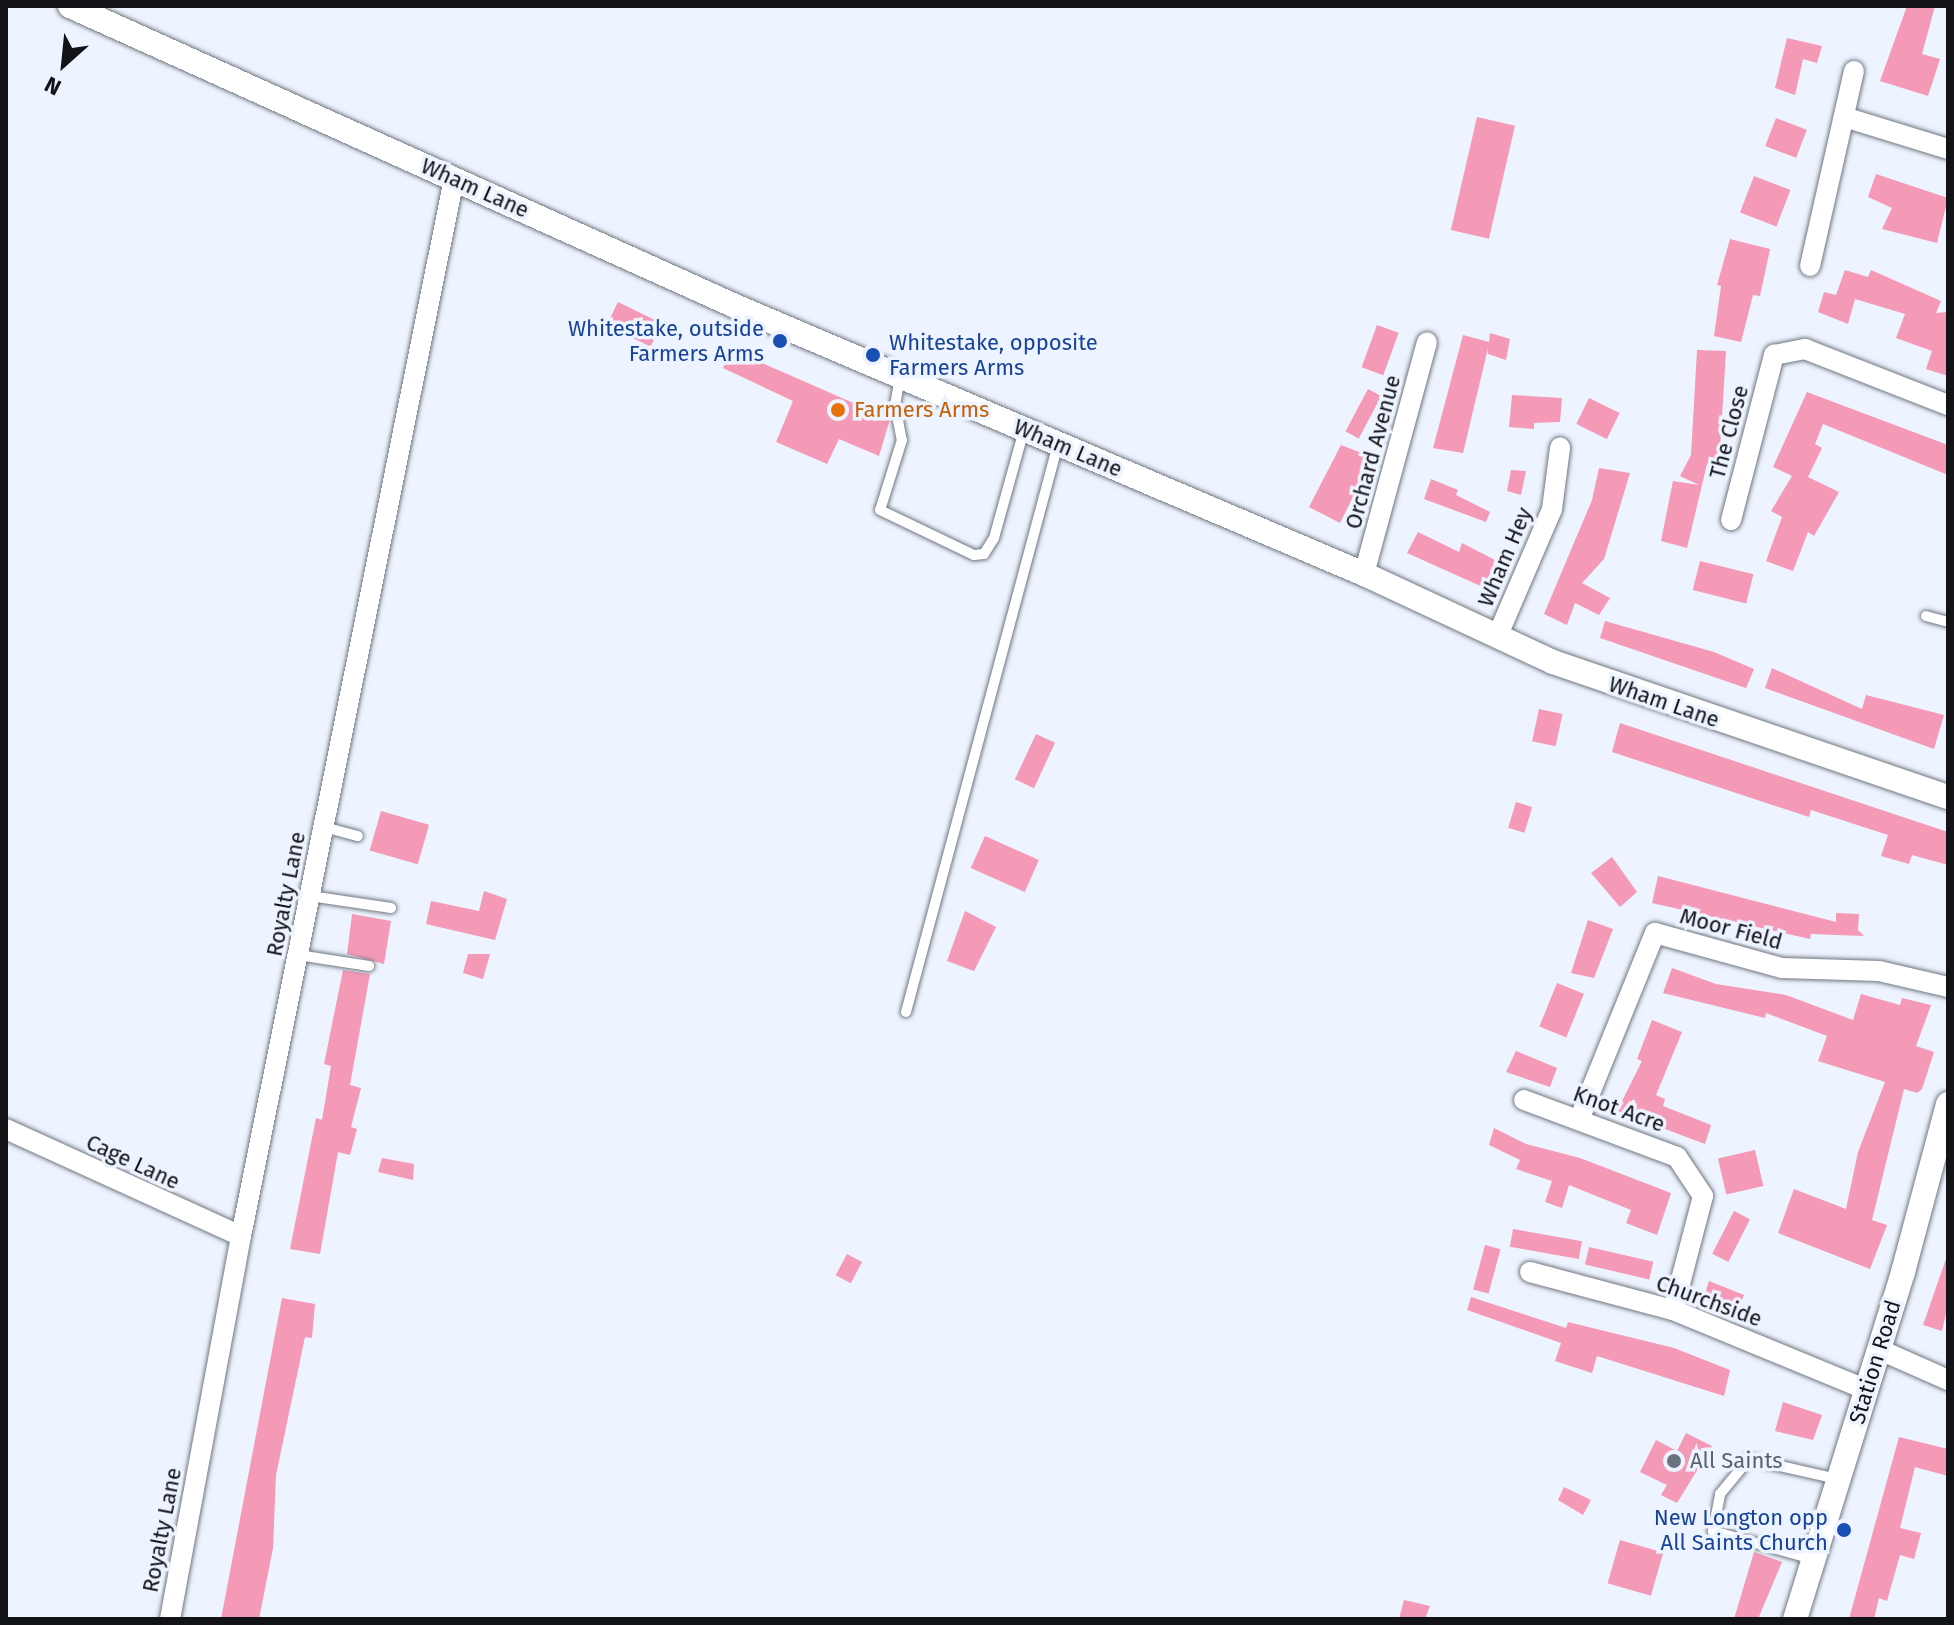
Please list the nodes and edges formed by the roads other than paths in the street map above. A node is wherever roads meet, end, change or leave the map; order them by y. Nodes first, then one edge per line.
1 (70, 6) edge
2 (1854, 71) dead end
3 (1844, 117) junction
4 (1948, 149) edge
5 (454, 179) junction
6 (1810, 266) dead end
7 (1427, 342) dead end
8 (901, 375) junction
9 (1948, 405) edge
10 (1024, 430) junction
11 (1058, 444) junction
12 (1560, 448) dead end
13 (1731, 520) dead end
14 (1364, 574) junction
15 (1926, 616) dead end
16 (1948, 622) edge
17 (1497, 637) junction
18 (1948, 797) edge
19 (324, 827) junction
20 (358, 836) dead end
21 (310, 896) junction
22 (391, 908) dead end
23 (298, 955) junction
24 (369, 966) dead end
25 (1948, 987) edge
26 (906, 1012) dead end
27 (1524, 1100) dead end
28 (1947, 1108) edge
29 (1579, 1120) junction
30 (6, 1129) edge
31 (241, 1236) junction
32 (1530, 1272) dead end
33 (1673, 1310) junction
34 (1878, 1349) junction
35 (1948, 1380) edge
36 (1867, 1390) junction
37 (1839, 1479) junction
38 (1814, 1559) junction
39 (170, 1619) edge
40 (1795, 1619) edge

1 - 5 street, Wham Lane
2 - 3 street
3 - 4 street
3 - 6 street
5 - 8 street, Wham Lane
5 - 19 street, Royalty Lane
7 - 14 street, Orchard Avenue
8 - 10 street, Wham Lane
8 - 10 lane
9 - 13 street, The Close
10 - 11 street, Wham Lane
11 - 14 street, Wham Lane
11 - 26 lane
12 - 17 street, Wham Hey
14 - 17 street, Wham Lane
15 - 16 lane
17 - 18 street, Wham Lane
19 - 20 lane
19 - 21 street, Royalty Lane
21 - 22 lane
21 - 23 street, Royalty Lane
23 - 24 lane
23 - 31 street, Royalty Lane
25 - 29 street, Moor Field
27 - 29 street, Knot Acre
28 - 34 street, Station Road
29 - 33 street, Knot Acre
30 - 31 street, Cage Lane
31 - 39 street, Royalty Lane
32 - 33 street, Churchside
33 - 36 street, Churchside
34 - 35 street
34 - 36 street, Station Road
36 - 37 street, Station Road
37 - 38 street, Station Road
37 - 38 lane
38 - 40 street, Station Road

